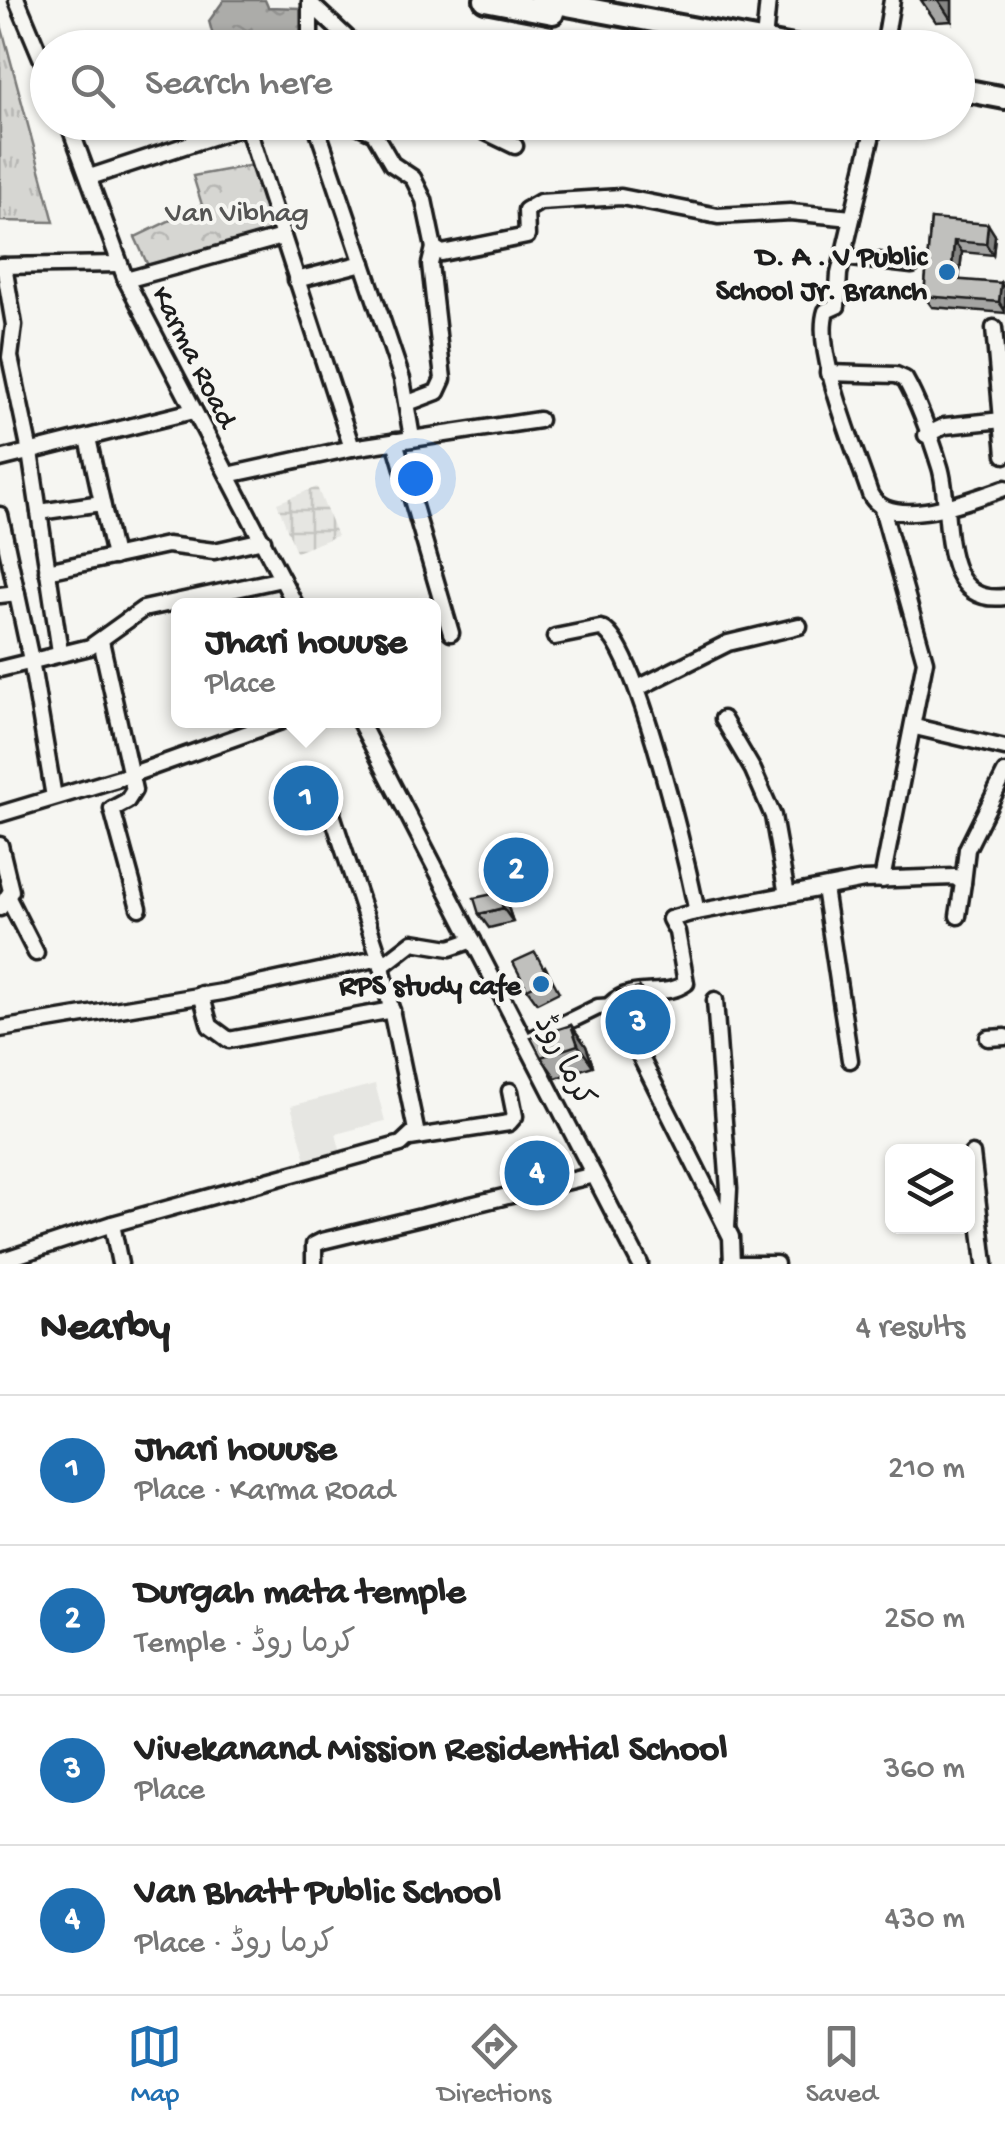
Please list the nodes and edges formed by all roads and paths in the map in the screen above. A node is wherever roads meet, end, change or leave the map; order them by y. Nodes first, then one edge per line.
1 (17, 0) edge
2 (486, 0) edge
3 (540, 0) edge
4 (768, 0) edge
5 (892, 0) edge
6 (310, 1) edge
7 (606, 6) edge
8 (310, 30) edge
9 (340, 30) edge
10 (643, 30) edge
11 (714, 30) edge
12 (765, 30) edge
13 (887, 30) edge
14 (30, 31) edge
15 (975, 80) edge
16 (1005, 85) edge
17 (975, 92) edge
18 (1005, 98) edge
19 (75, 140) edge
20 (203, 140) edge
21 (256, 140) edge
22 (321, 140) edge
23 (378, 140) edge
24 (502, 140) edge
25 (871, 140) edge
26 (515, 146) dead end
27 (90, 177) junction
28 (852, 218) junction
29 (282, 237) junction
30 (434, 248) junction
31 (843, 257) junction
32 (119, 264) junction
33 (363, 264) junction
34 (912, 265) dead end
35 (2, 266) edge
36 (126, 280) junction
37 (296, 280) junction
38 (994, 328) dead end
39 (828, 373) junction
40 (408, 403) junction
41 (193, 412) junction
42 (539, 420) dead end
43 (1002, 420) junction
44 (926, 435) junction
45 (88, 438) junction
46 (412, 438) junction
47 (395, 442) junction
48 (352, 448) junction
49 (30, 452) junction
50 (1005, 455) edge
51 (0, 459) edge
52 (228, 475) junction
53 (1005, 488) edge
54 (102, 503) junction
55 (946, 506) junction
56 (882, 508) junction
57 (39, 512) junction
58 (0, 515) edge
59 (262, 540) junction
60 (114, 557) junction
61 (47, 571) junction
62 (282, 579) junction
63 (17, 593) junction
64 (0, 595) edge
65 (1005, 597) edge
66 (197, 598) edge
67 (292, 598) edge
68 (441, 598) edge
69 (441, 598) edge
70 (171, 604) edge
71 (799, 626) dead end
72 (451, 632) dead end
73 (555, 637) dead end
74 (101, 641) junction
75 (60, 652) junction
76 (32, 660) junction
77 (0, 669) edge
78 (638, 688) junction
79 (724, 719) dead end
80 (914, 727) junction
81 (262, 728) edge
82 (363, 728) edge
83 (1005, 748) edge
84 (1005, 774) edge
85 (130, 776) junction
86 (54, 797) junction
87 (332, 801) dead end
88 (0, 814) edge
89 (0, 846) edge
90 (882, 880) junction
91 (963, 882) junction
92 (824, 888) junction
93 (786, 895) junction
94 (5, 904) edge
95 (140, 908) dead end
96 (698, 912) junction
97 (958, 916) dead end
98 (473, 940) junction
99 (36, 953) dead end
100 (381, 962) junction
101 (201, 994) junction
102 (714, 1000) dead end
103 (612, 1004) junction
104 (392, 1010) junction
105 (0, 1029) edge
106 (1005, 1037) edge
107 (988, 1038) dead end
108 (526, 1042) junction
109 (850, 1060) dead end
110 (510, 1091) dead end
111 (410, 1138) junction
112 (594, 1176) junction
113 (975, 1179) edge
114 (112, 1224) junction
115 (727, 1228) junction
116 (6, 1261) edge
117 (120, 1264) edge
118 (314, 1264) edge
119 (640, 1264) edge
120 (735, 1264) edge
121 (776, 1264) edge
122 (985, 1264) edge

1 - 14 street
2 - 10 main road
3 - 7 main road
4 - 12 street
5 - 13 street
6 - 8 street
6 - 9 street
7 - 11 main road
15 - 16 main road
17 - 18 main road
19 - 27 street, Karma Road
20 - 27 street
21 - 29 street
22 - 33 street
23 - 30 street
24 - 26 street
25 - 28 street
27 - 32 street, Karma Road
28 - 30 street
28 - 31 street
29 - 36 street
29 - 37 street
30 - 40 street
31 - 34 street
31 - 39 street
32 - 35 street
32 - 36 street, Karma Road
33 - 37 street
33 - 40 street
35 - 49 street
36 - 41 street, Karma Road
37 - 48 street
38 - 43 street
39 - 44 street
39 - 56 street
40 - 46 street
41 - 45 street
41 - 52 street, Karma Road
42 - 46 street
43 - 44 street
43 - 50 street
44 - 55 street
45 - 49 street
45 - 54 street
46 - 47 street
47 - 48 street
47 - 69 street
48 - 52 street
49 - 51 street
49 - 57 street
52 - 59 street, Karma Road
53 - 55 street
54 - 57 street
54 - 60 street
55 - 56 street
55 - 65 street
56 - 80 street
57 - 61 street
58 - 63 street
59 - 60 street
59 - 62 street, Karma Road
60 - 61 street
61 - 75 street
62 - 66 street
62 - 67 street, Karma Road
63 - 64 street
63 - 76 street
68 - 72 street
70 - 74 street
71 - 78 street
73 - 78 street
74 - 75 street
74 - 85 street
75 - 76 street
76 - 77 street
76 - 86 street
78 - 96 street
79 - 93 street
80 - 83 street
80 - 90 street
81 - 85 street
82 - 98 street, کرما روڈ
84 - 91 street
85 - 86 street
85 - 95 street
86 - 88 street
87 - 100 street
89 - 94 street
90 - 91 street
90 - 92 street
91 - 97 street
92 - 93 street
92 - 109 street
93 - 96 street
94 - 99 street
96 - 103 street
98 - 100 street
98 - 108 street, کرما روڈ
100 - 101 street
100 - 104 street
101 - 104 street
101 - 105 street
102 - 115 street
103 - 108 street
103 - 115 street
104 - 111 street
106 - 107 street
108 - 112 street, کرما روڈ
110 - 111 street
111 - 114 street
112 - 118 street
112 - 119 street, کرما روڈ
113 - 122 street
114 - 116 street
114 - 117 street
115 - 120 street
120 - 121 street

